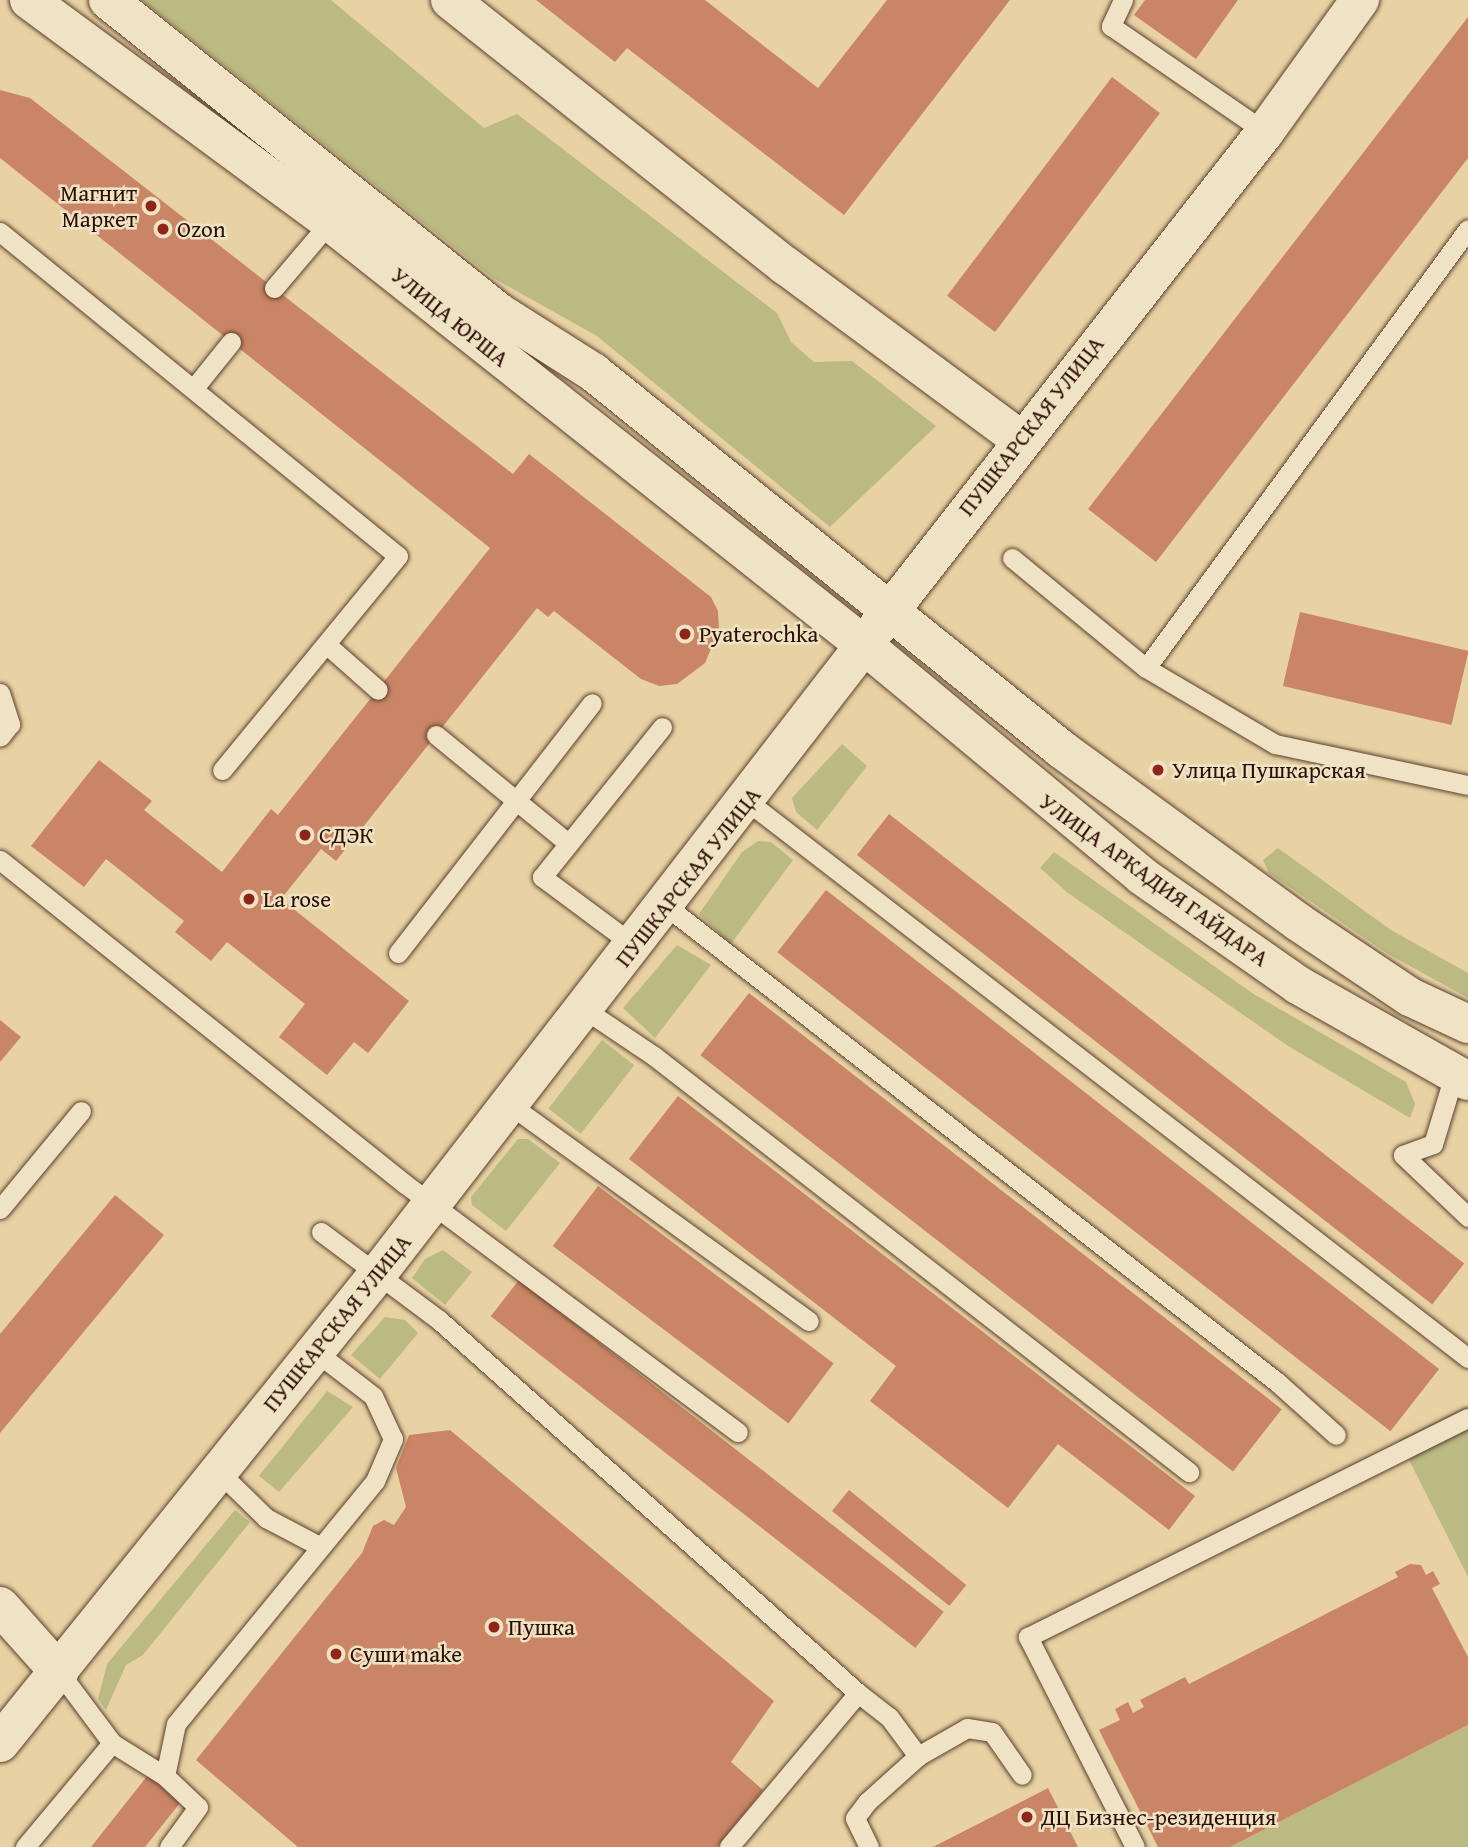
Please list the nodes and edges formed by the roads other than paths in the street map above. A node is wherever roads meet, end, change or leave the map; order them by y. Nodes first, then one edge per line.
1 (29, 0) edge
2 (108, 0) edge
3 (450, 0) edge
4 (1123, 0) edge
5 (1360, 0) edge
6 (1265, 132) junction
7 (341, 210) junction
8 (1468, 229) edge
9 (0, 232) edge
10 (274, 288) dead end
11 (231, 342) dead end
12 (194, 388) junction
13 (1020, 439) junction
14 (1012, 558) dead end
15 (890, 609) junction
16 (326, 644) junction
17 (864, 645) junction
18 (1146, 668) junction
19 (378, 690) dead end
20 (0, 693) edge
21 (592, 703) dead end
22 (662, 727) dead end
23 (436, 735) dead end
24 (0, 737) edge
25 (222, 770) dead end
26 (1468, 785) edge
27 (516, 800) junction
28 (747, 802) junction
29 (568, 843) junction
30 (0, 860) edge
31 (666, 906) junction
32 (635, 946) junction
33 (398, 953) dead end
34 (584, 1009) junction
35 (1468, 1024) edge
36 (1461, 1078) edge
37 (509, 1104) junction
38 (81, 1111) dead end
39 (432, 1204) junction
40 (0, 1209) edge
41 (1468, 1217) edge
42 (321, 1232) dead end
43 (376, 1276) junction
44 (809, 1321) dead end
45 (316, 1352) junction
46 (1468, 1358) edge
47 (1468, 1419) edge
48 (738, 1432) dead end
49 (1336, 1435) dead end
50 (217, 1470) junction
51 (1189, 1472) dead end
52 (321, 1547) junction
53 (0, 1606) edge
54 (59, 1672) junction
55 (858, 1693) junction
56 (0, 1743) edge
57 (112, 1743) junction
58 (918, 1756) junction
59 (1022, 1775) dead end
60 (164, 1776) junction
61 (25, 1847) edge
62 (170, 1847) edge
63 (729, 1847) edge
64 (869, 1847) edge
65 (1135, 1847) edge

1 - 7 main road, УЛИЦА ЮРША
2 - 7 main road, УЛИЦА ЮРША
3 - 13 main road
4 - 6 lane
5 - 6 main road, ПУШКАРСКАЯ УЛИЦА
6 - 13 main road, ПУШКАРСКАЯ УЛИЦА
7 - 10 lane
7 - 15 main road, УЛИЦА ЮРША
7 - 17 main road, УЛИЦА ЮРША
8 - 18 lane
9 - 12 lane
11 - 12 lane
12 - 16 lane
13 - 15 main road, ПУШКАРСКАЯ УЛИЦА
14 - 18 lane
15 - 17 main road, ПУШКАРСКАЯ УЛИЦА
15 - 35 main road
16 - 19 lane
16 - 25 lane
17 - 28 main road, ПУШКАРСКАЯ УЛИЦА
17 - 36 main road, УЛИЦА АРКАДИЯ ГАЙДАРА
18 - 26 lane
20 - 24 lane
21 - 27 lane
22 - 29 lane
23 - 27 lane
27 - 29 lane
27 - 33 lane
28 - 31 main road, ПУШКАРСКАЯ УЛИЦА
28 - 46 lane
29 - 32 lane
30 - 39 lane
31 - 32 main road, ПУШКАРСКАЯ УЛИЦА
31 - 49 lane
32 - 34 main road, ПУШКАРСКАЯ УЛИЦА
34 - 37 main road, ПУШКАРСКАЯ УЛИЦА
34 - 51 lane
36 - 41 lane
37 - 39 main road, ПУШКАРСКАЯ УЛИЦА
37 - 44 lane
38 - 40 lane
39 - 43 main road, ПУШКАРСКАЯ УЛИЦА
39 - 48 lane
42 - 43 lane
43 - 45 main road, ПУШКАРСКАЯ УЛИЦА
43 - 55 lane
45 - 50 main road, ПУШКАРСКАЯ УЛИЦА
45 - 52 lane
47 - 65 lane
50 - 52 lane
50 - 54 main road, ПУШКАРСКАЯ УЛИЦА
52 - 60 lane
53 - 54 main road
54 - 56 main road, ПУШКАРСКАЯ УЛИЦА
54 - 57 lane
55 - 58 lane
55 - 63 lane
57 - 60 lane
57 - 61 lane
58 - 59 lane
58 - 64 lane
60 - 62 lane

